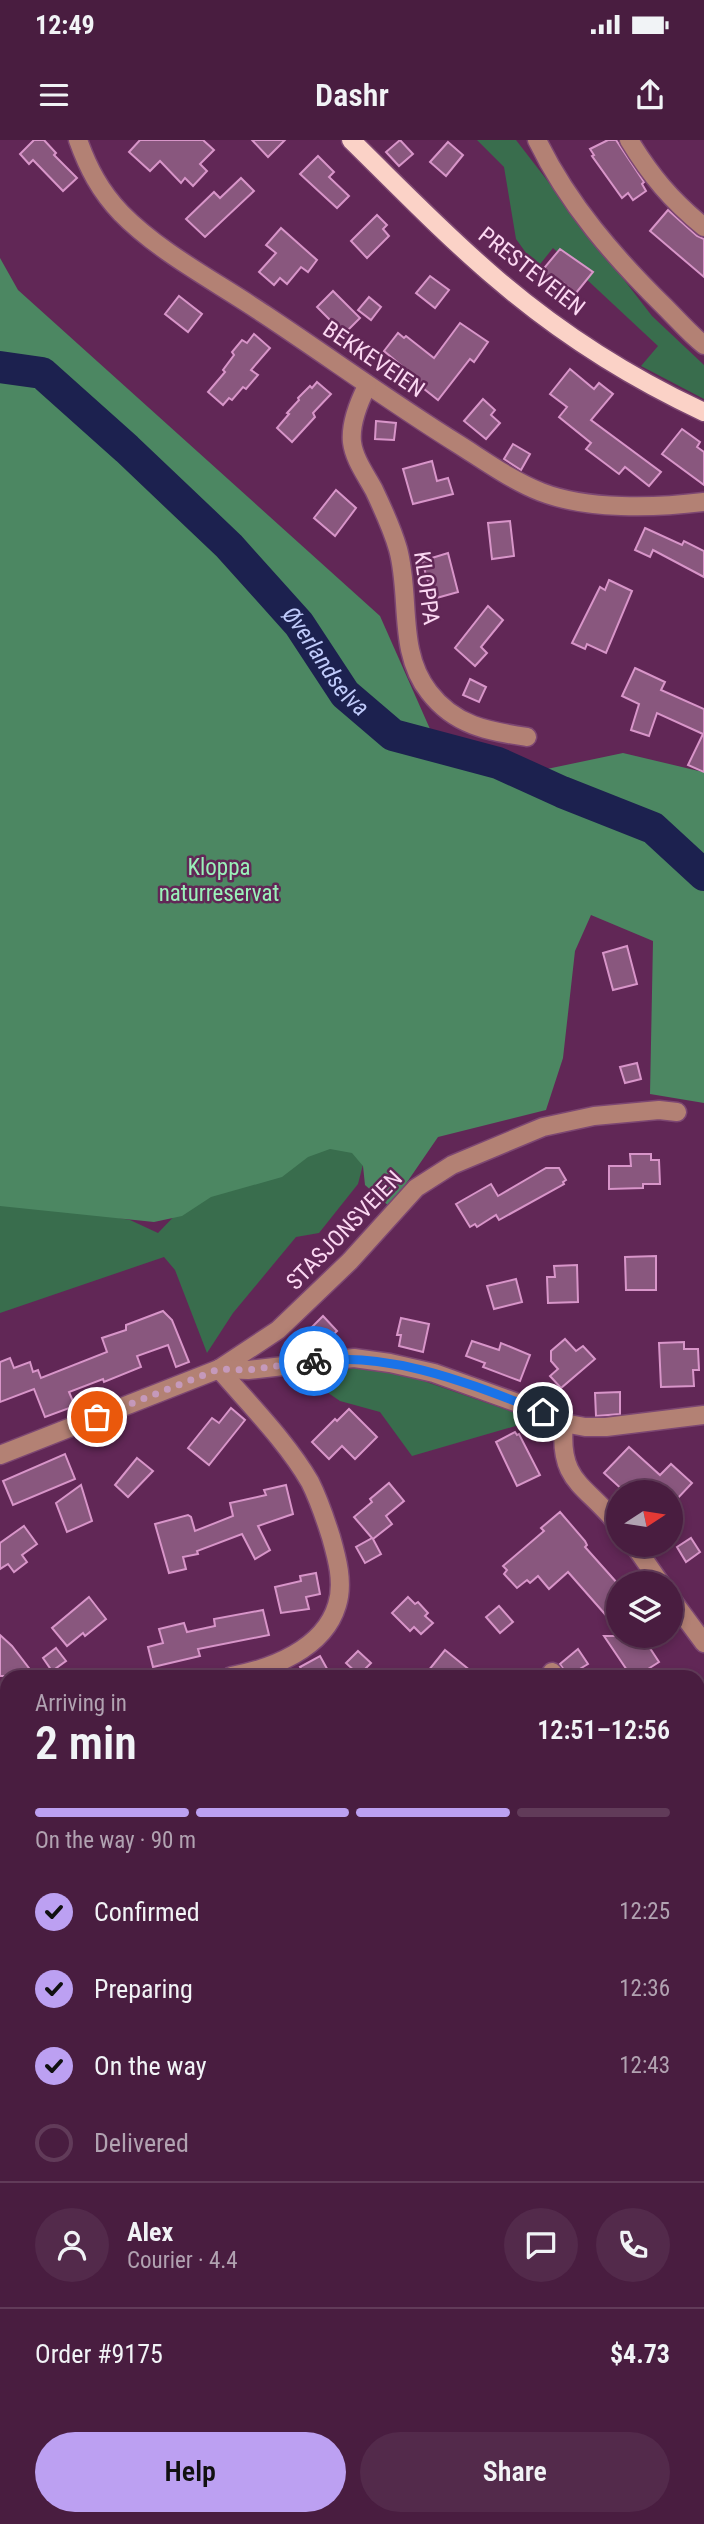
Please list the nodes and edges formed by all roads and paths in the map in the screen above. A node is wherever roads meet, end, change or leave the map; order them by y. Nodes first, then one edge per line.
1 (78, 140) edge
2 (351, 140) edge
3 (537, 140) edge
4 (629, 140) edge
5 (704, 227) edge
6 (704, 345) edge
7 (367, 386) junction
8 (704, 412) edge
9 (704, 502) edge
10 (527, 737) dead end
11 (677, 1112) dead end
12 (219, 1369) junction
13 (704, 1415) edge
14 (564, 1423) junction
15 (0, 1455) edge
16 (606, 1512) edge
17 (683, 1615) edge
18 (704, 1643) edge
19 (250, 1670) edge

1 - 7 street, BEKKEVEIEN
2 - 8 main road, PRESTEVEIEN
3 - 6 street
4 - 5 street
7 - 9 street, BEKKEVEIEN
7 - 10 street, KLOPPA
11 - 12 street, STASJONSVEIEN
12 - 14 street
12 - 15 street, STASJONSVEIEN
12 - 19 street
13 - 14 street
14 - 16 street
17 - 18 street

